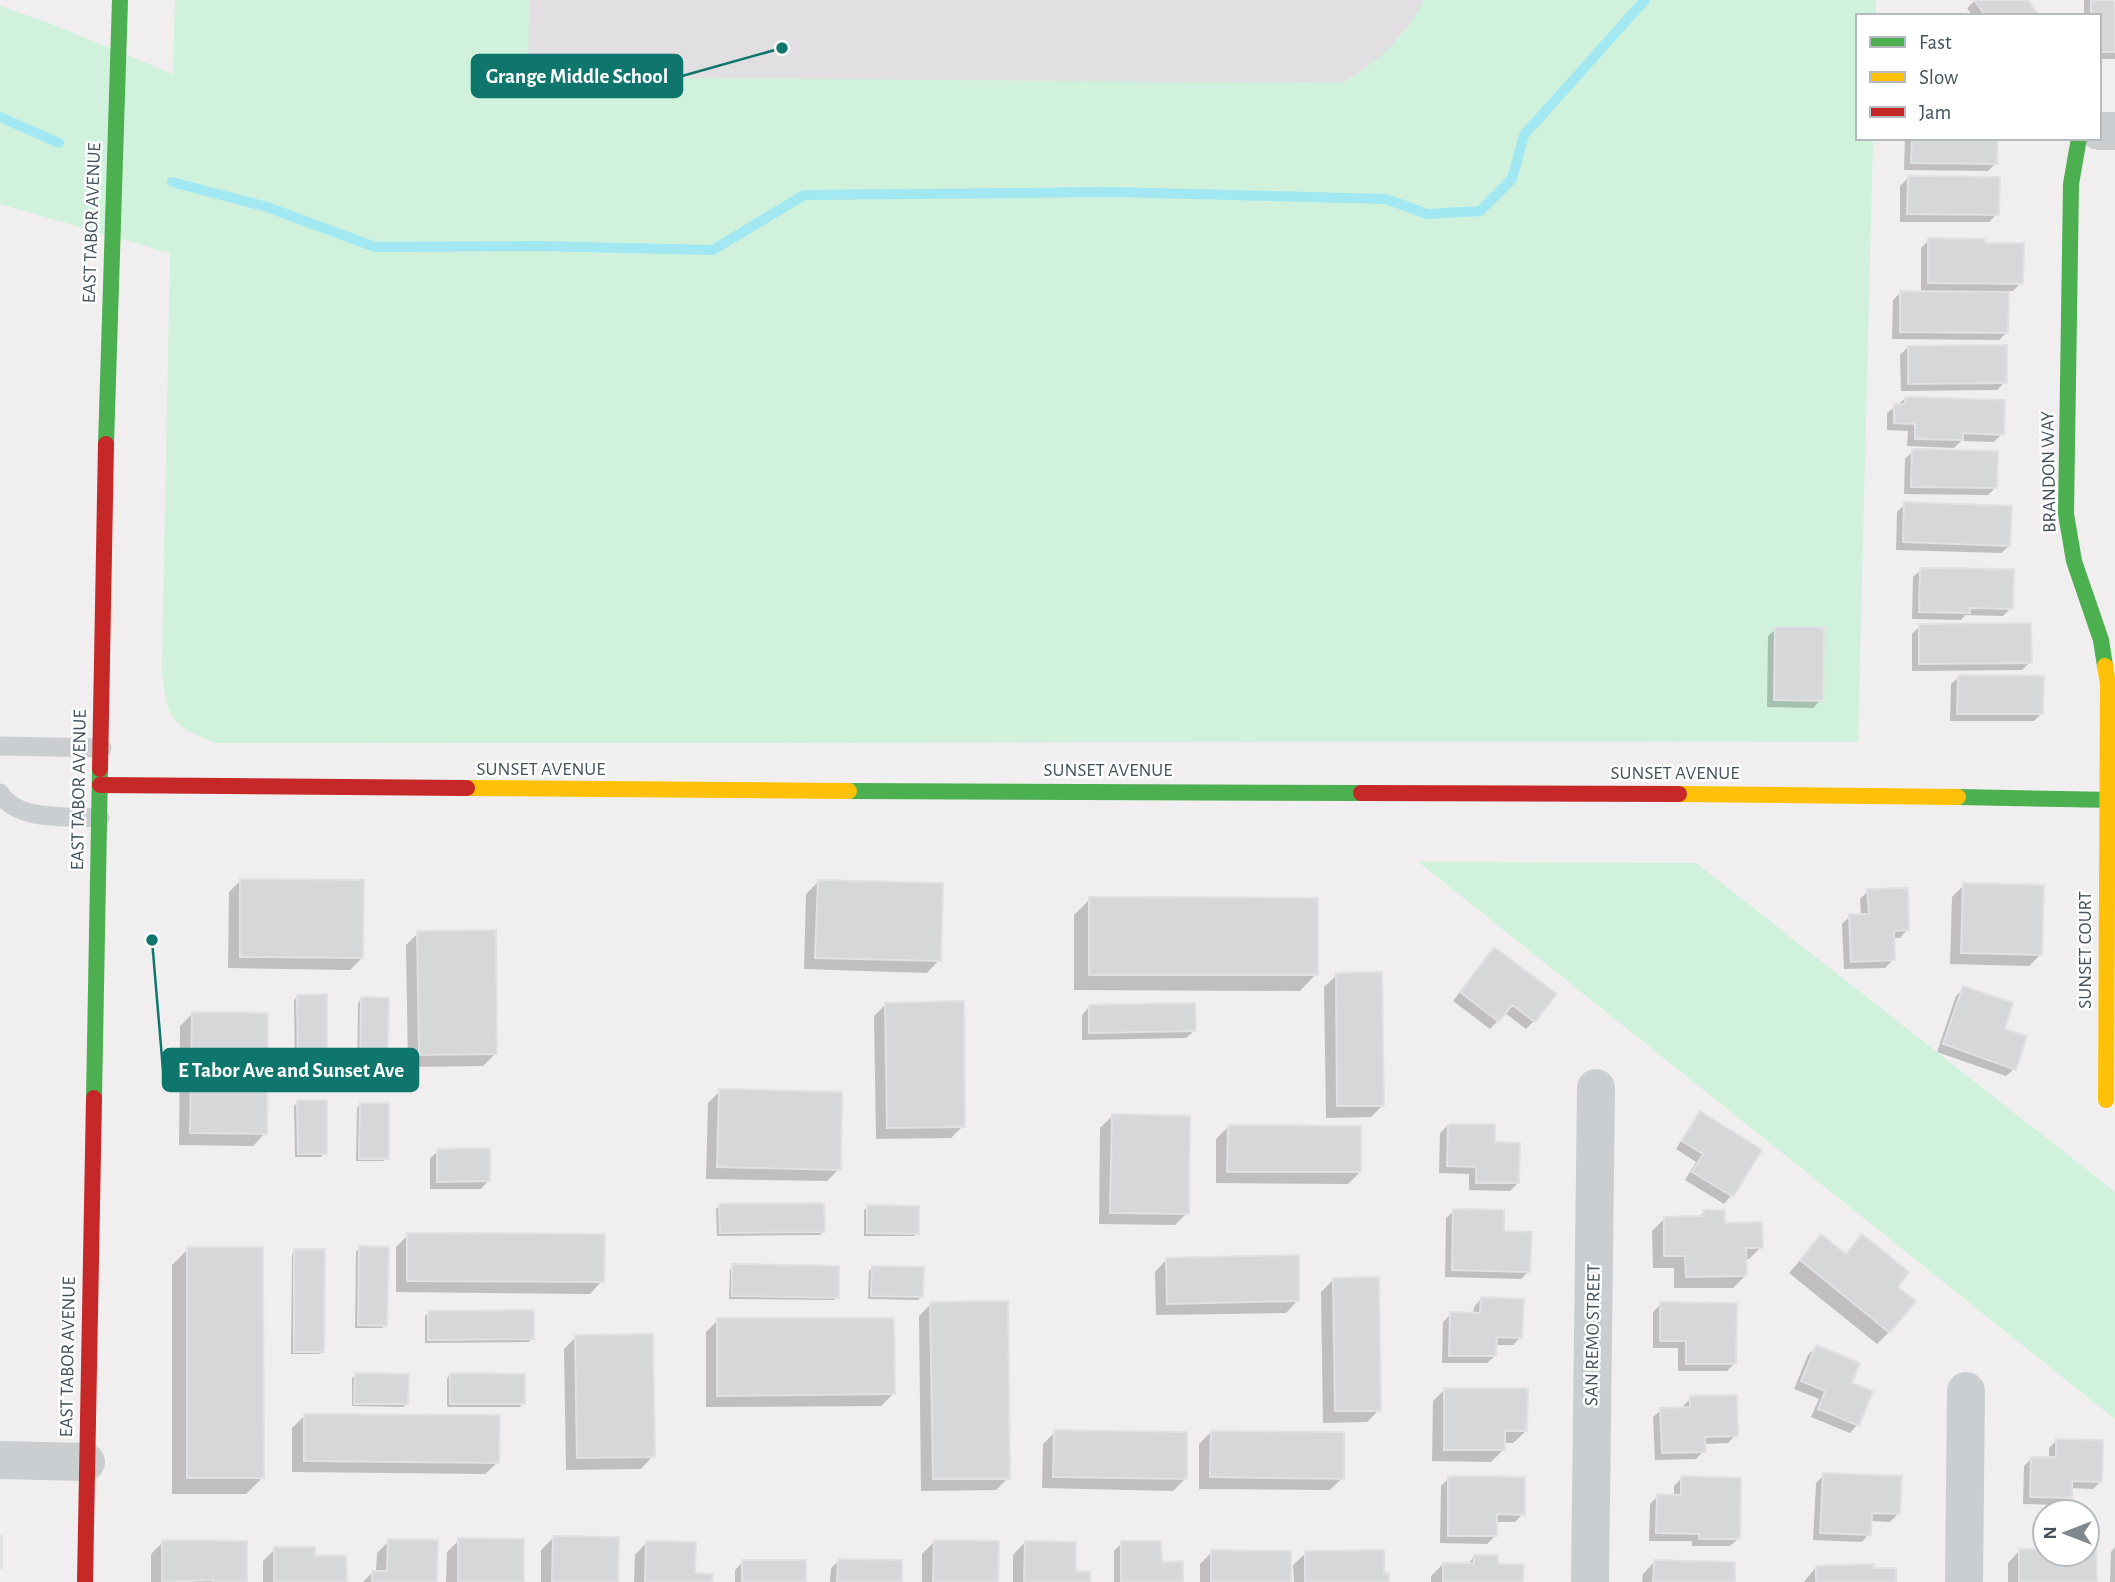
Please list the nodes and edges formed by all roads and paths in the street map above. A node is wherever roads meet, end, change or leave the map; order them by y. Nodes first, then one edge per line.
1 (120, 0) edge
2 (2079, 140) edge
3 (0, 746) edge
4 (102, 748) junction
5 (100, 785) junction
6 (0, 793) edge
7 (2110, 800) edge
8 (100, 818) junction
9 (1596, 1088) dead end
10 (2106, 1100) dead end
11 (1966, 1391) dead end
12 (0, 1460) edge
13 (86, 1462) junction
14 (85, 1582) edge
15 (1590, 1582) edge
16 (1964, 1582) edge

1 - 4 main road, EAST TABOR AVENUE
2 - 7 main road, BRANDON WAY
3 - 4 lane
4 - 5 main road, EAST TABOR AVENUE
5 - 7 main road, SUNSET AVENUE
5 - 8 main road, EAST TABOR AVENUE
6 - 8 lane
7 - 10 main road, SUNSET COURT
8 - 13 main road, EAST TABOR AVENUE
9 - 15 street, SAN REMO STREET
11 - 16 street
12 - 13 street
13 - 14 main road, EAST TABOR AVENUE

